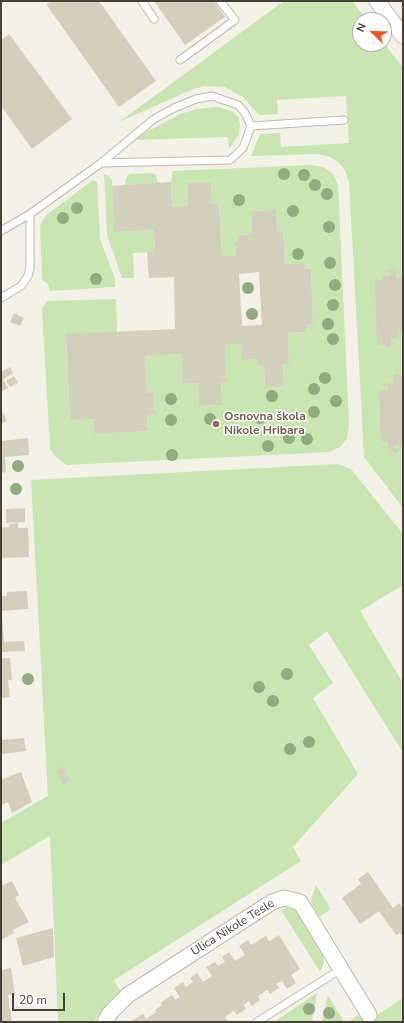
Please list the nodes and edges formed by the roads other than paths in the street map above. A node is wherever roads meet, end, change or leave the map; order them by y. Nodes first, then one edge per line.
1 (142, 1) edge
2 (220, 1) edge
3 (377, 1) edge
4 (154, 19) dead end
5 (403, 36) edge
6 (180, 60) dead end
7 (344, 120) dead end
8 (251, 126) junction
9 (101, 163) junction
10 (30, 214) junction
11 (1, 231) edge
12 (1, 298) edge
13 (341, 969) junction
14 (369, 1015) dead end
15 (105, 1022) edge
16 (257, 1022) edge

1 - 4 lane
2 - 6 lane
3 - 5 street
7 - 8 lane
8 - 9 lane
8 - 9 lane
9 - 10 lane
10 - 11 lane
10 - 12 lane
13 - 14 street, Ulica Nikole Tesle
13 - 15 street, Ulica Nikole Tesle
13 - 16 lane

